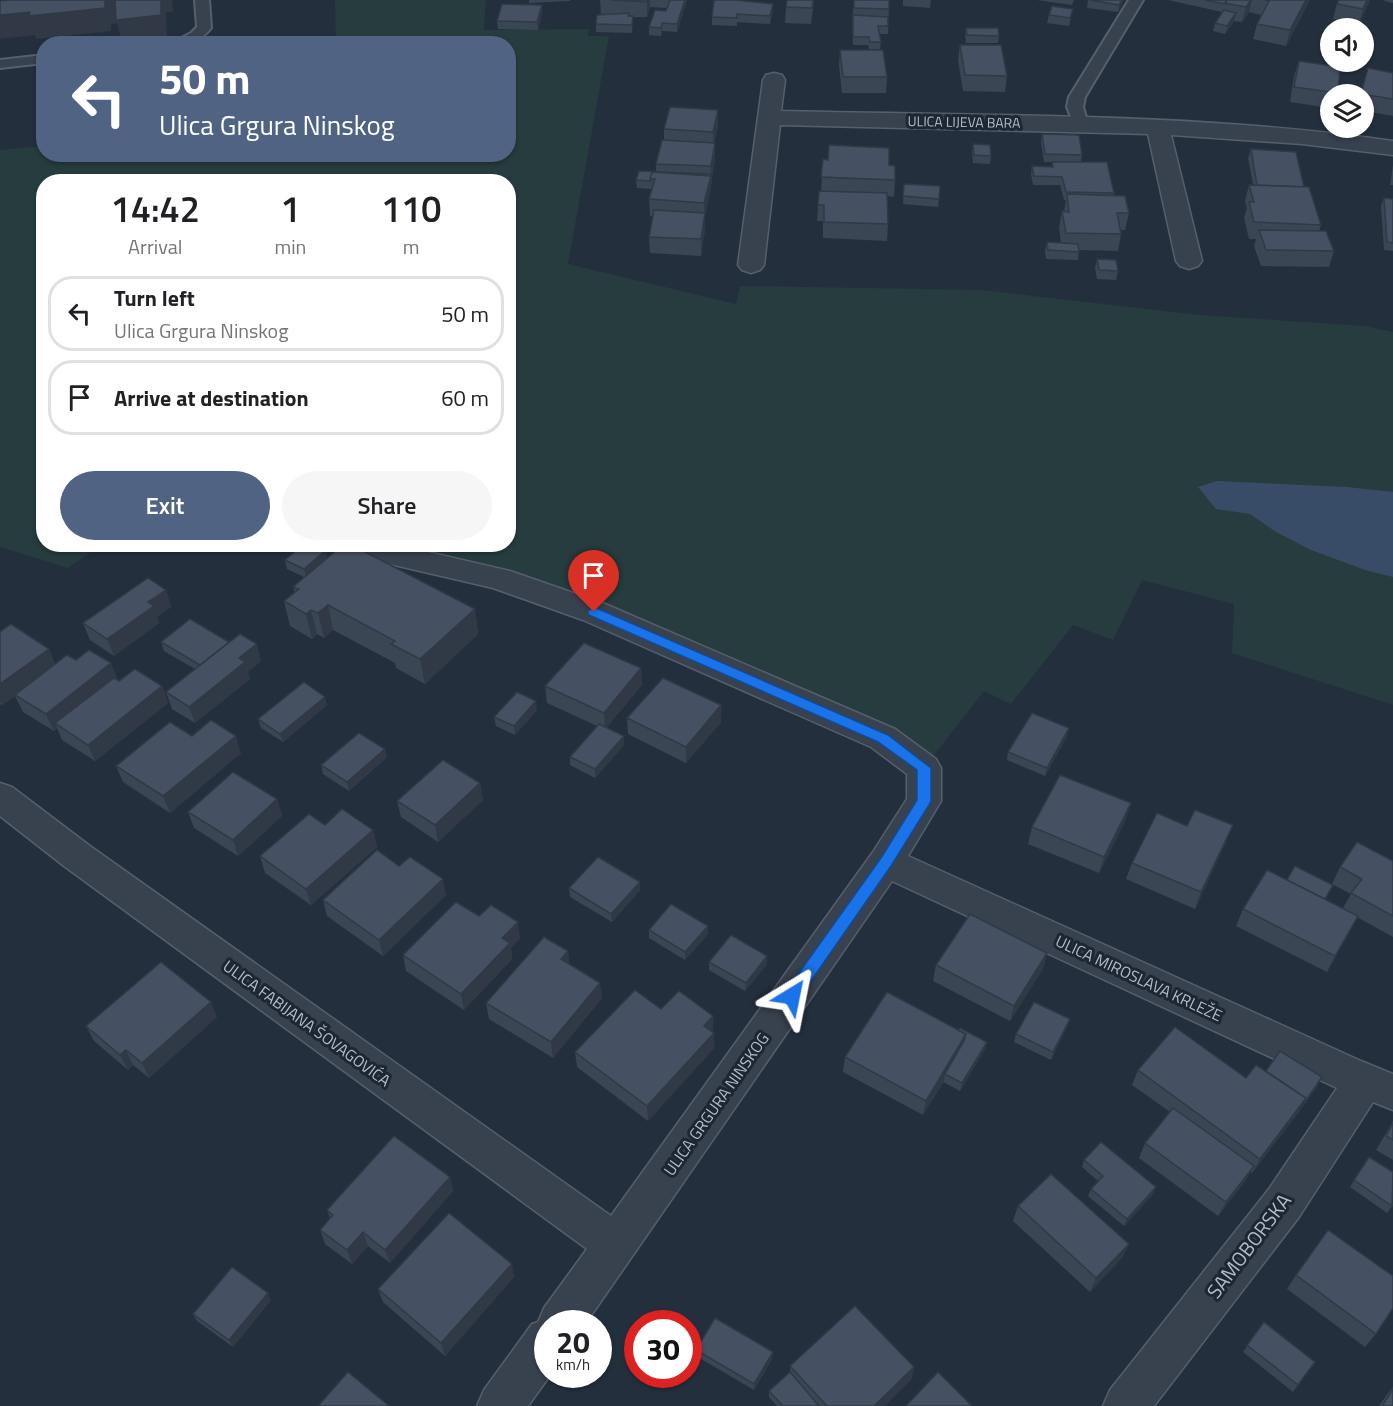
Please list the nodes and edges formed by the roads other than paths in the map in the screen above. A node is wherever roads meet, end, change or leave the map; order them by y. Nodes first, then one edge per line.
1 (202, 0) edge
2 (1136, 0) edge
3 (196, 36) edge
4 (36, 60) edge
5 (0, 64) edge
6 (774, 80) dead end
7 (771, 118) junction
8 (1080, 124) junction
9 (1158, 127) junction
10 (1393, 148) edge
11 (1189, 261) dead end
12 (751, 265) dead end
13 (380, 552) edge
14 (0, 797) edge
15 (886, 862) junction
16 (1379, 1087) edge
17 (616, 1245) junction
18 (569, 1310) edge
19 (534, 1359) edge
20 (500, 1406) edge
21 (1126, 1406) edge

1 - 3 lane
2 - 8 lane
4 - 5 lane
6 - 7 street
7 - 8 street, ULICA LIJEVA BARA
7 - 12 street
8 - 9 street, ULICA LIJEVA BARA
9 - 10 street, ULICA LIJEVA BARA
9 - 11 street
13 - 15 street, ULICA GRGURA NINSKOG
14 - 17 street, ULICA FABIJANA ŠOVAGOVIĆA
15 - 16 street, ULICA MIROSLAVA KRLEŽE
15 - 17 street, ULICA GRGURA NINSKOG
16 - 21 street, SAMOBORSKA
17 - 18 street, ULICA GRGURA NINSKOG
19 - 20 street

